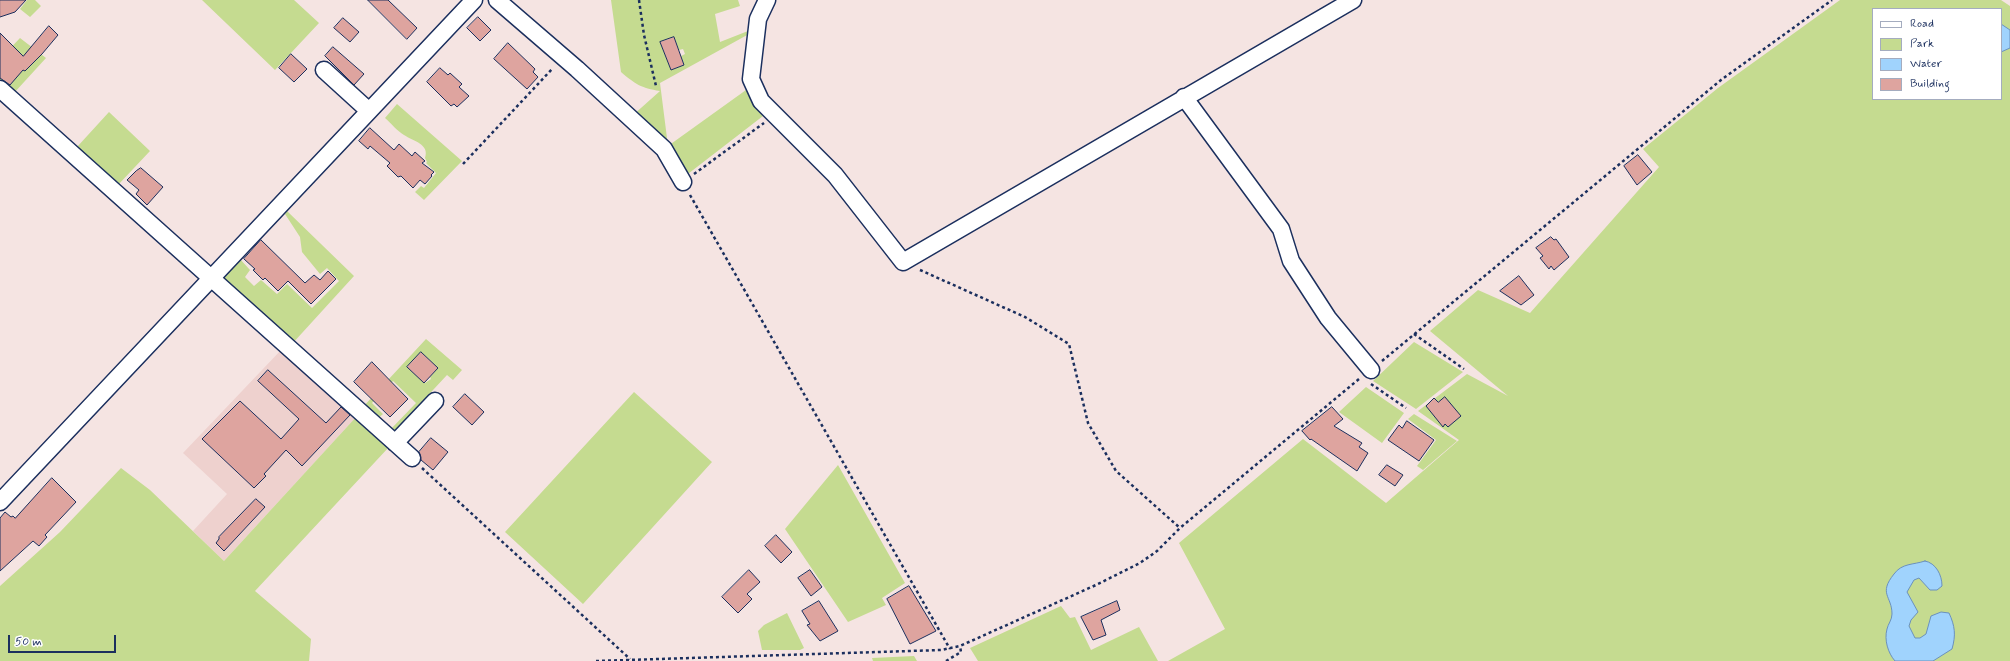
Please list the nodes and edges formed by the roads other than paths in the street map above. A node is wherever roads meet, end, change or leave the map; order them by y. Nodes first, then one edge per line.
1 (474, 0) edge
2 (497, 0) edge
3 (767, 0) edge
4 (1353, 0) edge
5 (324, 70) dead end
6 (0, 89) edge
7 (1184, 97) junction
8 (369, 111) junction
9 (684, 182) road end
10 (211, 278) junction
11 (1366, 374) road end
12 (435, 401) dead end
13 (395, 443) junction
14 (412, 458) road end
15 (0, 502) edge

1 - 8 street
2 - 9 street
3 - 7 street
4 - 7 street
5 - 8 street
6 - 10 street
7 - 11 street
8 - 10 street
10 - 13 street
10 - 15 street
12 - 13 street
13 - 14 street

